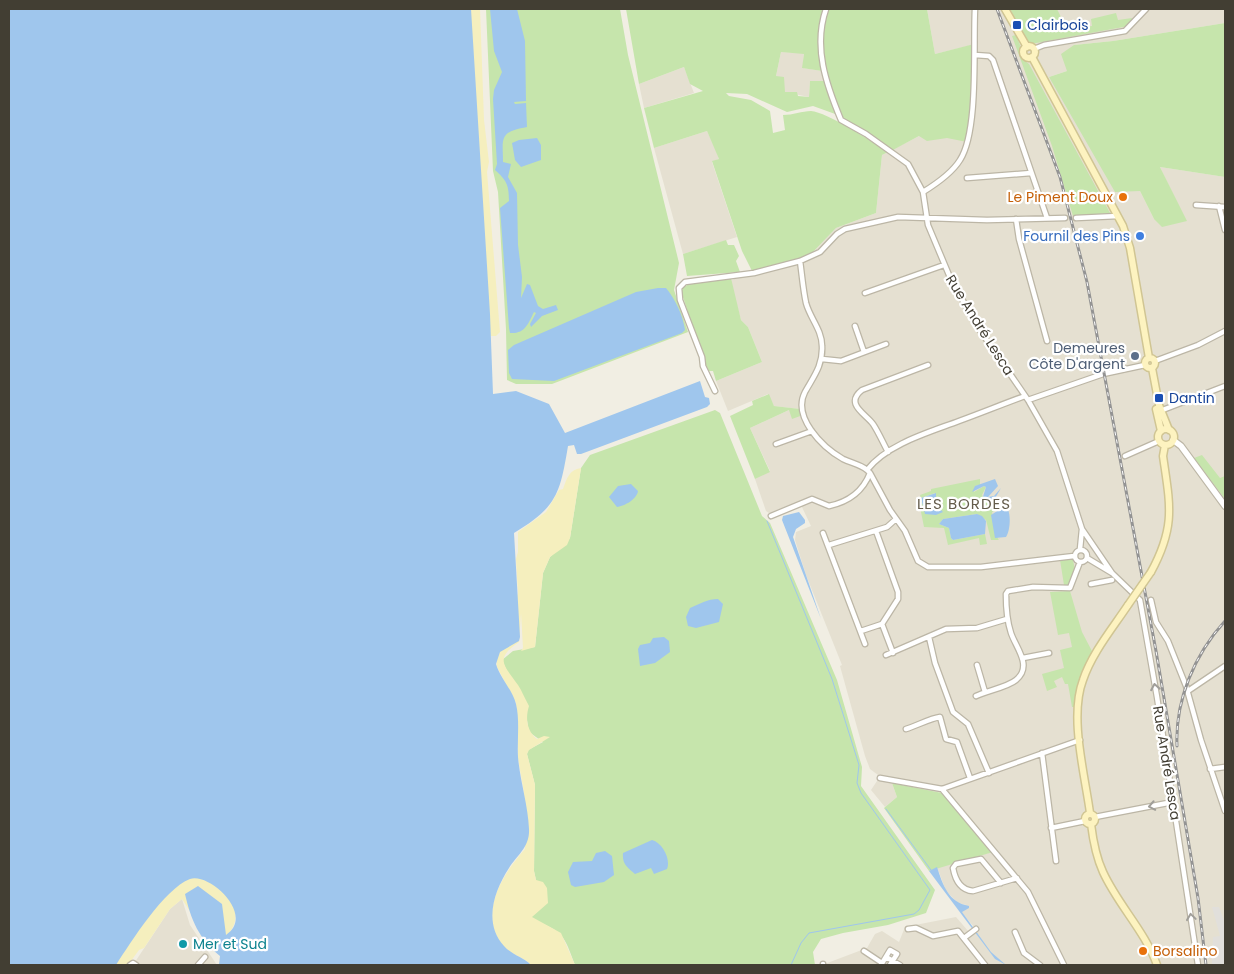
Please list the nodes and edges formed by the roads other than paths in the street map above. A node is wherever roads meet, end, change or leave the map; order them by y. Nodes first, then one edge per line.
1 (826, 9) edge
2 (975, 9) edge
3 (1005, 9) edge
4 (1146, 9) edge
5 (1027, 47) junction
6 (1034, 49) junction
7 (975, 54) junction
8 (1032, 57) junction
9 (1031, 173) junction
10 (967, 178) dead end
11 (923, 192) junction
12 (1196, 205) dead end
13 (1219, 206) junction
14 (1225, 207) edge
15 (1119, 216) junction
16 (926, 218) junction
17 (1046, 218) junction
18 (1064, 218) dead end
19 (1076, 218) dead end
20 (1016, 219) junction
21 (1225, 230) edge
22 (800, 261) junction
23 (944, 265) junction
24 (865, 293) dead end
25 (855, 326) dead end
26 (1225, 331) edge
27 (1047, 341) dead end
28 (886, 344) dead end
29 (864, 352) junction
30 (822, 359) junction
31 (1150, 364) junction
32 (928, 365) dead end
33 (1225, 386) edge
34 (714, 391) dead end
35 (1026, 398) junction
36 (1160, 410) junction
37 (1165, 430) junction
38 (812, 431) junction
39 (1173, 440) junction
40 (1159, 441) junction
41 (776, 444) dead end
42 (1165, 445) junction
43 (888, 452) junction
44 (1125, 456) dead end
45 (869, 471) junction
46 (1225, 506) edge
47 (771, 516) dead end
48 (896, 519) junction
49 (1082, 529) junction
50 (876, 531) junction
51 (823, 534) dead end
52 (828, 545) junction
53 (1095, 546) junction
54 (1080, 549) junction
55 (1086, 552) junction
56 (1074, 556) junction
57 (1087, 558) junction
58 (1080, 562) junction
59 (1112, 573) junction
60 (1112, 580) dead end
61 (1091, 584) dead end
62 (1151, 600) dead end
63 (1008, 619) junction
64 (882, 624) junction
65 (861, 631) junction
66 (929, 637) junction
67 (865, 644) dead end
68 (893, 653) junction
69 (1049, 653) dead end
70 (886, 655) dead end
71 (1023, 658) junction
72 (977, 666) dead end
73 (1225, 666) edge
74 (1188, 691) junction
75 (985, 692) junction
76 (976, 696) dead end
77 (906, 730) dead end
78 (1080, 740) junction
79 (1042, 753) junction
80 (1225, 767) edge
81 (1210, 769) junction
82 (989, 773) junction
83 (880, 778) dead end
84 (970, 778) junction
85 (942, 789) junction
86 (1173, 802) junction
87 (1224, 805) edge
88 (1225, 811) edge
89 (1092, 815) junction
90 (1088, 822) junction
91 (1050, 828) junction
92 (1056, 861) dead end
93 (1017, 878) junction
94 (1000, 883) junction
95 (908, 929) dead end
96 (976, 929) dead end
97 (1015, 932) dead end
98 (963, 936) junction
99 (864, 951) dead end
100 (205, 957) dead end
101 (886, 957) junction
102 (892, 963) edge
103 (882, 964) edge
104 (130, 965) edge
105 (136, 965) edge
106 (198, 965) edge
107 (900, 965) edge
108 (985, 965) edge
109 (1040, 965) edge
110 (1064, 965) edge
111 (1157, 965) edge
112 (1198, 965) edge

1 - 11 street
2 - 7 street
3 - 5 main road
4 - 6 street
5 - 6 main road
5 - 8 main road
6 - 8 main road
7 - 9 street
7 - 11 street
8 - 15 main road
9 - 10 street
9 - 17 street
11 - 16 street, Rue André Lesca
12 - 13 street
13 - 14 street
13 - 21 street
15 - 19 street
15 - 31 main road
16 - 20 street
16 - 22 street
16 - 23 street, Rue André Lesca
17 - 18 street
17 - 20 street
20 - 27 street
22 - 30 street
22 - 34 street
23 - 24 street
23 - 35 street, Rue André Lesca
25 - 29 street
26 - 31 street
28 - 29 street
29 - 30 street
30 - 38 street
31 - 35 street
31 - 36 main road
31 - 37 main road
32 - 43 street
33 - 36 street
35 - 43 street
35 - 49 street, Rue André Lesca
36 - 37 main road
37 - 39 main road
37 - 40 main road
38 - 41 street
38 - 45 street
39 - 42 main road
39 - 46 street
40 - 42 main road
40 - 44 street
42 - 78 main road, bridge
43 - 45 street
45 - 47 street
45 - 48 street
48 - 50 street
48 - 56 street
49 - 53 street, Rue André Lesca
49 - 54 street, Rue André Lesca
50 - 52 street
50 - 64 street
51 - 52 street
52 - 65 street
53 - 55 street
53 - 59 street, Rue André Lesca
54 - 55 street
54 - 56 street
55 - 57 street
56 - 58 street
57 - 58 street
57 - 59 street, Rue André Lesca
58 - 63 street
86 -> 59 street, Rue André Lesca
60 - 61 street
62 - 74 street
63 - 66 street
63 - 71 street
64 - 65 street
64 - 68 street
65 - 67 street
66 - 68 street
66 - 82 street
68 - 70 street
69 - 71 street
71 - 75 street
72 - 75 street
73 - 74 street
74 - 81 street
75 - 76 street
77 - 84 street
78 - 79 street
78 - 89 main road
79 - 82 street
79 - 91 street
80 - 81 street
81 - 87 street
82 - 84 street
83 - 85 street
84 - 85 street
85 - 93 street
86 -> 89 street
112 -> 86 street, Rue André Lesca
87 - 88 street
89 - 90 main road
90 - 91 street
90 - 111 main road
91 - 92 street
93 - 94 street
93 - 110 street
94 - 94 street
95 - 98 street
96 - 98 street
97 - 109 street
98 - 108 street
99 - 103 street
100 - 106 street
101 - 102 street
101 - 102 street
101 - 103 street
102 - 107 street
104 - 105 street

